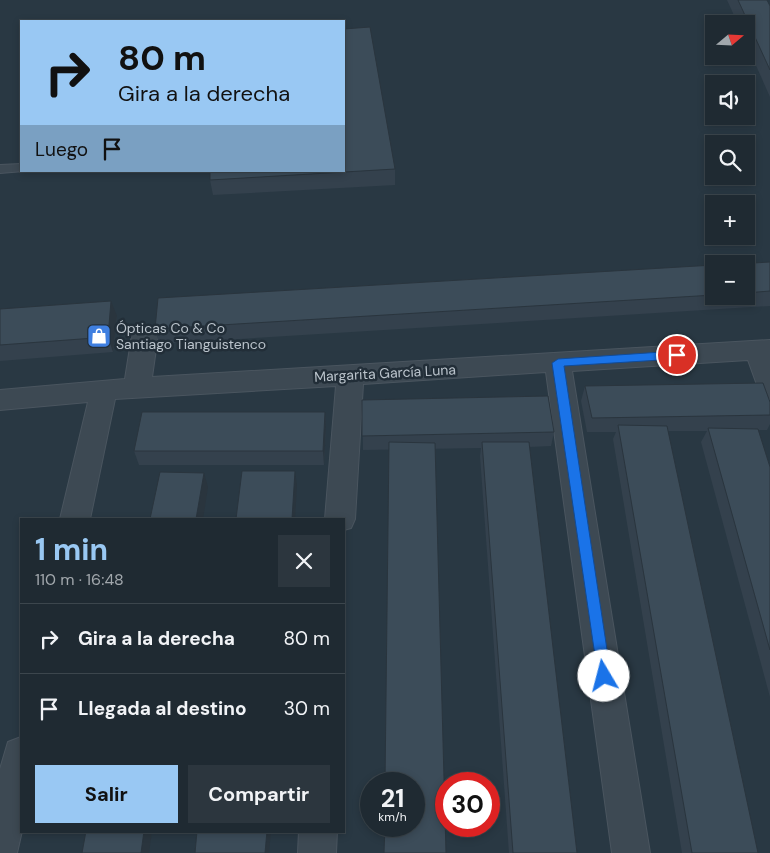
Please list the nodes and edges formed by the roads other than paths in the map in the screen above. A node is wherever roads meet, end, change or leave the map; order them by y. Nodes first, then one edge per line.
1 (20, 168) edge
2 (0, 169) edge
3 (144, 335) dead end
4 (763, 349) edge
5 (558, 363) junction
6 (350, 376) junction
7 (137, 388) junction
8 (770, 389) edge
9 (104, 390) junction
10 (0, 400) edge
11 (75, 518) edge
12 (340, 518) edge
13 (20, 759) edge
14 (318, 833) edge
15 (0, 848) edge
16 (317, 853) edge
17 (631, 853) edge

1 - 2 lane
3 - 7 street
4 - 5 street, Margarita García Luna
4 - 8 street
5 - 6 street, Margarita García Luna
5 - 17 street
6 - 7 street, Margarita García Luna
6 - 12 street
7 - 9 street, Margarita García Luna
9 - 10 street, Margarita García Luna
9 - 11 street
13 - 15 street
14 - 16 street

